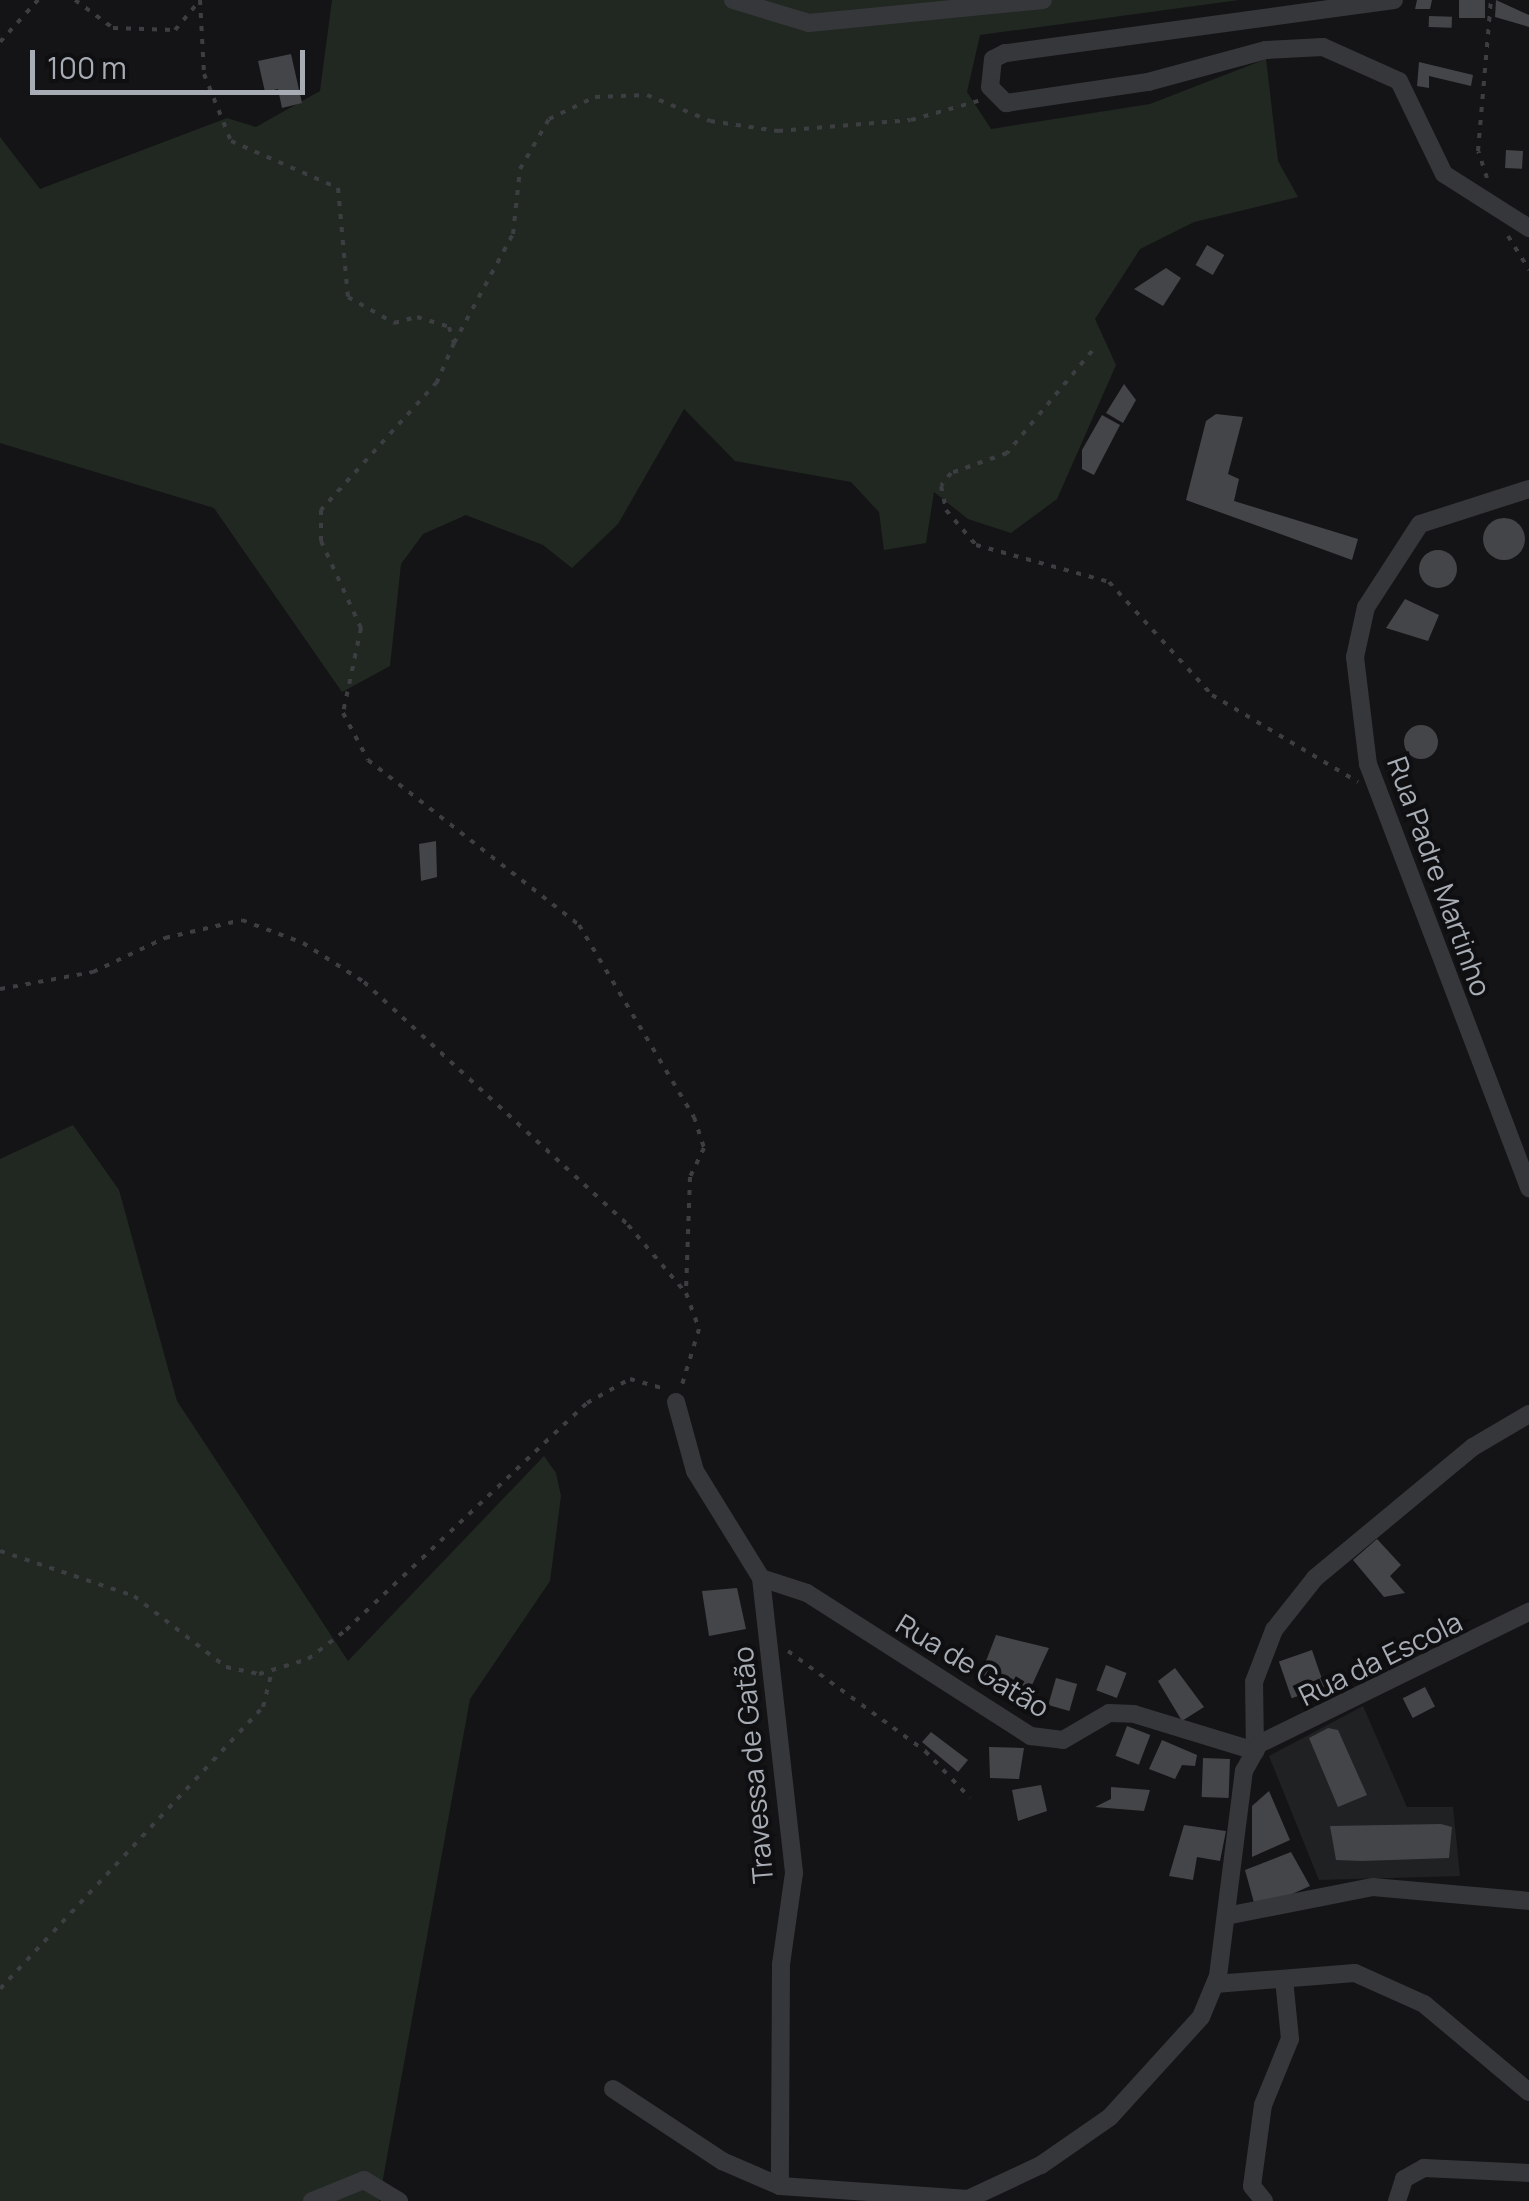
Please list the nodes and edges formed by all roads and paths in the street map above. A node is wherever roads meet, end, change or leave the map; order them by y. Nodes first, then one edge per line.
1 (38, 0) edge
2 (75, 0) edge
3 (200, 0) edge
4 (732, 0) edge
5 (1043, 0) edge
6 (1394, 0) edge
7 (1491, 0) edge
8 (0, 42) edge
9 (993, 97) junction
10 (1488, 208) junction
11 (1529, 228) edge
12 (454, 343) junction
13 (1092, 351) dead end
14 (1529, 489) edge
15 (1376, 788) junction
16 (0, 989) edge
17 (1529, 1188) edge
18 (686, 1294) junction
19 (676, 1402) junction
20 (1529, 1414) edge
21 (0, 1552) edge
22 (761, 1578) junction
23 (1529, 1612) edge
24 (770, 1644) junction
25 (272, 1670) junction
26 (1255, 1751) junction
27 (970, 1798) dead end
28 (1529, 1901) edge
29 (1226, 1916) junction
30 (1284, 1978) junction
31 (1215, 1984) junction
32 (0, 1989) edge
33 (614, 2089) dead end
34 (1529, 2092) edge
35 (1529, 2173) edge
36 (780, 2186) junction
37 (966, 2200) edge
38 (312, 2201) edge
39 (399, 2201) edge
40 (1264, 2201) edge
41 (1397, 2201) edge

1 - 8 path
2 - 3 path
3 - 12 path
4 - 5 street
6 - 9 street
7 - 10 path
9 - 10 street
9 - 12 path
10 - 11 street
12 - 18 path
13 - 15 path
14 - 15 street, Rua Padre Martinho
15 - 17 street, Rua Padre Martinho
16 - 18 path
18 - 19 path
19 - 22 street
19 - 25 path
20 - 26 street
21 - 25 path
22 - 24 street, Travessa de Gatão
22 - 26 street, Rua de Gatão
23 - 26 street, Rua da Escola
24 - 27 path
24 - 36 street, Travessa de Gatão
25 - 32 path
26 - 29 street
28 - 29 street
29 - 31 street
30 - 31 street
30 - 34 street
30 - 40 street
31 - 37 street
33 - 36 street
35 - 41 street
36 - 37 street
38 - 39 street

